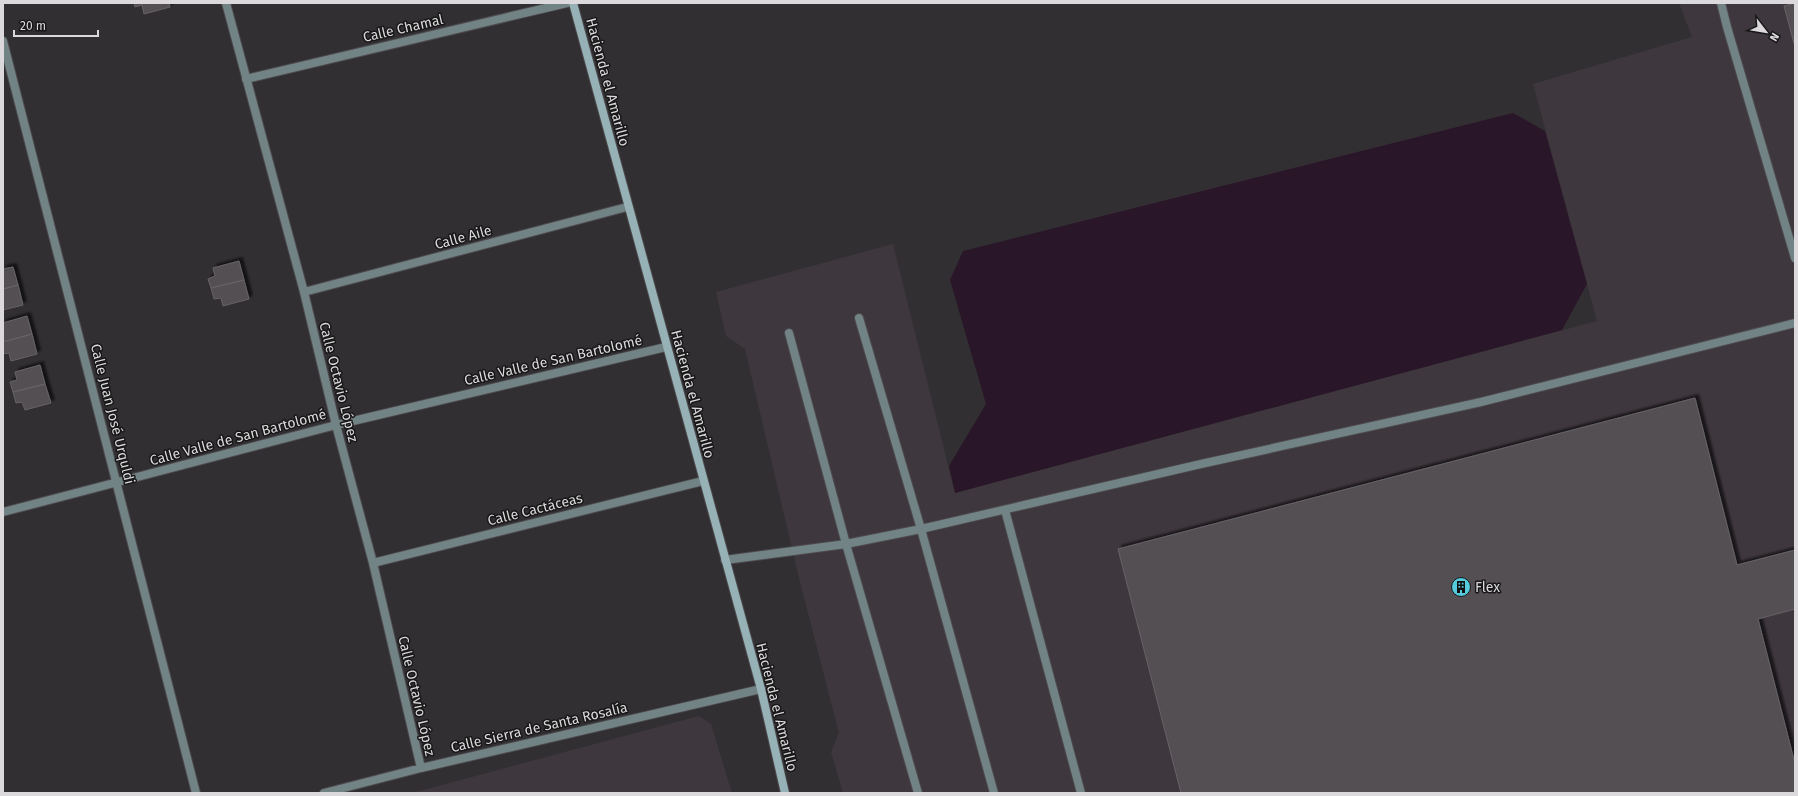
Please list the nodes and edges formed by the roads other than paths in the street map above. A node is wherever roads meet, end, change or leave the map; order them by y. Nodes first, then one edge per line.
1 (226, 3) edge
2 (567, 3) edge
3 (573, 3) edge
4 (1722, 3) edge
5 (3, 41) edge
6 (246, 79) junction
7 (628, 207) junction
8 (1795, 258) edge
9 (304, 292) junction
10 (859, 318) dead end
11 (1795, 323) edge
12 (789, 333) dead end
13 (666, 347) junction
14 (336, 425) junction
15 (703, 481) junction
16 (117, 482) junction
17 (1005, 510) junction
18 (3, 512) edge
19 (921, 529) junction
20 (846, 544) junction
21 (725, 560) junction
22 (373, 563) junction
23 (761, 689) junction
24 (421, 768) junction
25 (196, 793) edge
26 (324, 793) edge
27 (785, 793) edge
28 (918, 793) edge
29 (994, 793) edge
30 (1081, 793) edge

1 - 6 street, Calle Octavio López
2 - 6 street, Calle Chamal
3 - 7 street, Hacienda el Amarillo
4 - 8 street
5 - 16 street, Calle Juan José Urquldi
6 - 9 street, Calle Octavio López
7 - 9 street, Calle Aile
7 - 13 street, Hacienda el Amarillo
9 - 14 street, Calle Octavio López
10 - 19 street
11 - 17 street
12 - 20 street
13 - 14 street, Calle Valle de San Bartolomé
13 - 15 street, Hacienda el Amarillo
14 - 16 street, Calle Valle de San Bartolomé
14 - 22 street, Calle Octavio López
15 - 21 street, Hacienda el Amarillo
15 - 22 street, Calle Cactáceas
16 - 18 street, Calle Valle de San Bartolomé
16 - 25 street, Calle Juan José Urquldi
17 - 19 street
17 - 30 street
19 - 20 street
19 - 29 street
20 - 21 street
20 - 28 street
21 - 23 street, Hacienda el Amarillo
22 - 24 street, Calle Octavio López
23 - 24 street, Calle Sierra de Santa Rosalía
23 - 27 street, Hacienda el Amarillo
24 - 26 street, Calle Sierra de Santa Rosalía

